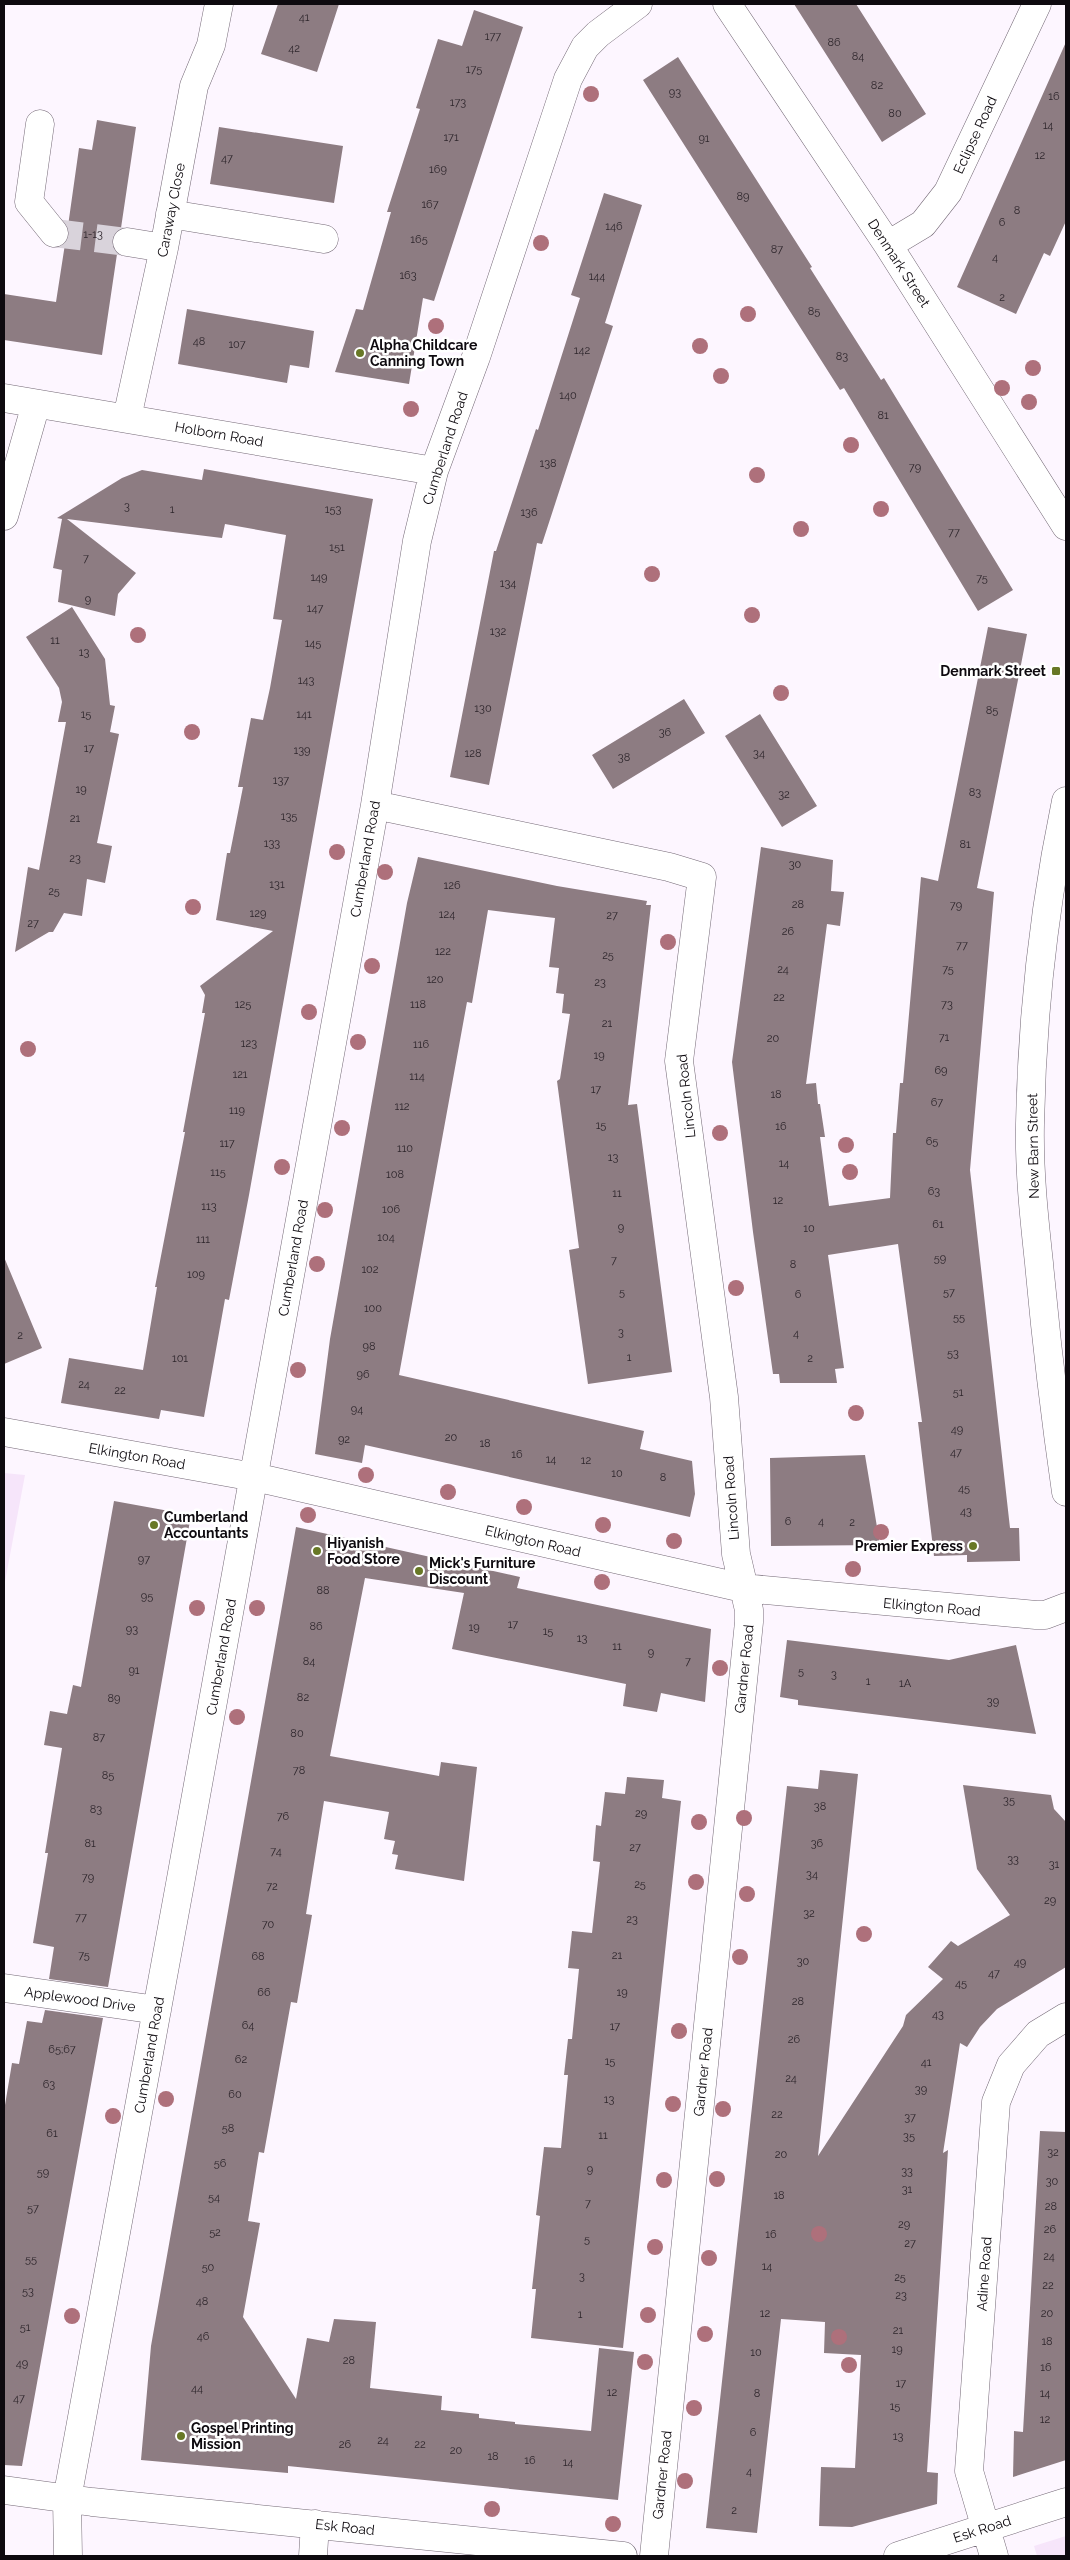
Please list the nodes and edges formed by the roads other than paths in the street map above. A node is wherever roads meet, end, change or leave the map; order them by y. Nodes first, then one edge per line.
1 (219, 4) edge
2 (638, 4) edge
3 (727, 4) edge
4 (1037, 4) edge
5 (40, 124) dead end
6 (170, 214) junction
7 (54, 232) tunnel mouth
8 (324, 239) dead end
9 (127, 242) tunnel mouth
10 (888, 244) junction
11 (164, 248) junction
12 (4, 398) edge
13 (36, 404) junction
14 (127, 418) junction
15 (434, 471) junction
16 (4, 516) edge
17 (1066, 526) edge
18 (1066, 801) edge
19 (374, 805) junction
20 (4, 1432) edge
21 (254, 1477) junction
22 (1066, 1492) edge
23 (743, 1588) junction
24 (1066, 1607) edge
25 (4, 1988) edge
26 (157, 2010) junction
27 (1066, 2017) edge
28 (4, 2490) edge
29 (67, 2499) junction
30 (1066, 2502) edge
31 (315, 2524) junction
32 (985, 2529) junction
33 (68, 2556) edge
34 (313, 2556) edge
35 (623, 2556) edge
36 (654, 2556) edge
37 (898, 2556) edge
38 (994, 2556) edge

1 - 6 street, Caraway Close
2 - 15 street, Cumberland Road
3 - 10 street, Denmark Street
4 - 10 street, Eclipse Road
5 - 7 street
6 - 8 street
6 - 11 street, Caraway Close
9 - 11 street
10 - 17 street, Denmark Street
11 - 14 street, Caraway Close
12 - 13 street, Holborn Road
13 - 14 street, Holborn Road
13 - 16 street
14 - 15 street, Holborn Road
15 - 19 street, Cumberland Road
18 - 22 street, New Barn Street
19 - 21 street, Cumberland Road
19 - 23 street, Lincoln Road
20 - 21 street, Elkington Road
21 - 23 street, Elkington Road
21 - 26 street, Cumberland Road
23 - 24 street, Elkington Road
23 - 36 street, Gardner Road
25 - 26 street, Applewood Drive
26 - 29 street, Cumberland Road
27 - 32 street, Adine Road
28 - 29 street, Esk Road
29 - 31 street, Esk Road
29 - 33 street, Cumberland Road
30 - 32 street, Esk Road
31 - 34 street
31 - 35 street, Esk Road
32 - 37 street, Esk Road
32 - 38 street, Adine Road

